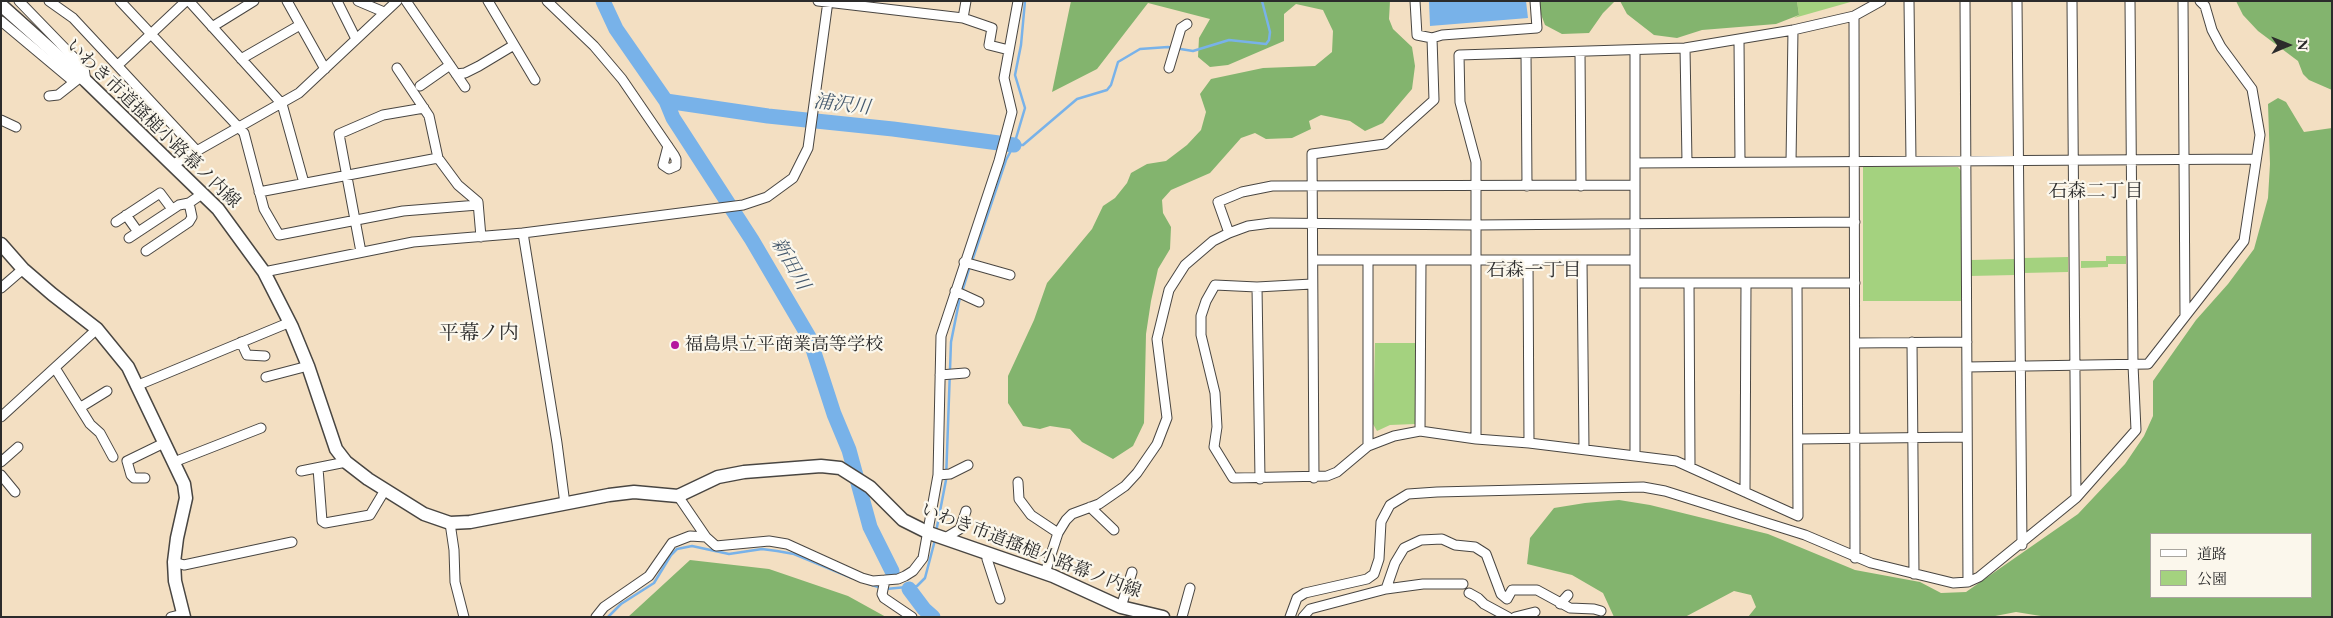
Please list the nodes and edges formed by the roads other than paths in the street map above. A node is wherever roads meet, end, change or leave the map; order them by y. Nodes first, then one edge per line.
1 (19, 1) edge
2 (49, 1) edge
3 (120, 1) edge
4 (254, 1) edge
5 (287, 1) edge
6 (337, 1) edge
7 (358, 1) edge
8 (397, 1) edge
9 (406, 1) edge
10 (488, 1) edge
11 (548, 1) edge
12 (966, 1) edge
13 (1018, 1) edge
14 (1415, 1) edge
15 (1535, 1) edge
16 (1881, 1) edge
17 (1909, 1) edge
18 (1965, 1) edge
19 (2018, 1) edge
20 (2072, 1) edge
21 (2130, 1) edge
22 (2183, 1) edge
23 (2200, 1) edge
24 (824, 2) edge
25 (192, 3) edge
26 (1, 5) edge
27 (384, 12) junction
28 (1854, 16) junction
29 (963, 18) junction
30 (1, 21) edge
31 (300, 24) junction
32 (1187, 24) dead end
33 (212, 27) junction
34 (1793, 30) junction
35 (151, 34) junction
36 (1432, 38) junction
37 (356, 39) junction
38 (1740, 40) junction
39 (514, 46) junction
40 (1685, 48) junction
41 (1009, 50) junction
42 (1635, 50) junction
43 (1580, 52) junction
44 (1526, 53) junction
45 (241, 60) junction
46 (118, 65) junction
47 (450, 65) junction
48 (397, 68) dead end
49 (1168, 68) dead end
50 (325, 69) junction
51 (456, 74) junction
52 (80, 80) junction
53 (534, 80) dead end
54 (420, 86) dead end
55 (464, 88) dead end
56 (49, 96) dead end
57 (282, 104) junction
58 (424, 108) junction
59 (1, 120) edge
60 (16, 127) dead end
61 (240, 128) junction
62 (668, 146) dead end
63 (197, 151) junction
64 (438, 158) junction
65 (2256, 159) junction
66 (2019, 160) junction
67 (2074, 160) junction
68 (2130, 160) junction
69 (2183, 160) junction
70 (1855, 161) junction
71 (1911, 161) junction
72 (1966, 161) junction
73 (1635, 162) junction
74 (1687, 162) junction
75 (1740, 162) junction
76 (1791, 162) junction
77 (172, 165) junction
78 (347, 175) junction
79 (304, 183) junction
80 (1635, 185) junction
81 (1475, 186) junction
82 (1527, 186) junction
83 (1581, 186) junction
84 (1312, 187) junction
85 (259, 192) junction
86 (202, 194) junction
87 (189, 203) junction
88 (478, 205) junction
89 (172, 209) junction
90 (126, 215) junction
91 (355, 220) junction
92 (116, 222) dead end
93 (1635, 222) junction
94 (1855, 222) junction
95 (1313, 225) junction
96 (1475, 225) junction
97 (138, 232) junction
98 (1229, 233) junction
99 (523, 234) junction
100 (481, 237) junction
101 (129, 238) dead end
102 (1, 244) edge
103 (146, 250) dead end
104 (361, 252) junction
105 (1313, 260) junction
106 (1368, 260) junction
107 (1421, 260) junction
108 (1475, 260) junction
109 (1528, 260) junction
110 (1635, 260) junction
111 (1582, 261) junction
112 (964, 262) junction
113 (23, 269) junction
114 (264, 272) junction
115 (1010, 275) dead end
116 (1635, 283) junction
117 (1690, 283) junction
118 (1746, 283) junction
119 (1796, 283) junction
120 (1855, 283) junction
121 (1312, 284) junction
122 (1257, 286) junction
123 (1, 288) edge
124 (955, 291) junction
125 (979, 302) dead end
126 (2185, 315) junction
127 (288, 323) junction
128 (97, 329) junction
129 (241, 342) junction
130 (1912, 342) junction
131 (1967, 342) junction
132 (1855, 343) junction
133 (265, 356) dead end
134 (2076, 365) junction
135 (2133, 365) junction
136 (308, 366) junction
137 (2020, 366) junction
138 (1967, 367) junction
139 (55, 368) junction
140 (965, 373) dead end
141 (940, 375) junction
142 (266, 377) dead end
143 (136, 386) junction
144 (107, 391) dead end
145 (81, 407) junction
146 (1, 417) edge
147 (261, 428) dead end
148 (1420, 431) junction
149 (1967, 437) junction
150 (1855, 438) junction
151 (1913, 438) junction
152 (1476, 439) junction
153 (1798, 439) junction
154 (164, 443) junction
155 (1529, 443) junction
156 (1368, 446) junction
157 (18, 448) dead end
158 (1584, 449) junction
159 (1635, 454) junction
160 (113, 457) dead end
161 (1, 462) edge
162 (174, 462) junction
163 (346, 462) junction
164 (968, 465) dead end
165 (1690, 465) junction
166 (318, 468) junction
167 (301, 471) dead end
168 (1, 475) edge
169 (938, 475) junction
170 (145, 478) dead end
171 (1314, 478) junction
172 (1260, 479) junction
173 (1018, 482) dead end
174 (385, 490) junction
175 (15, 492) dead end
176 (1745, 492) junction
177 (678, 496) junction
178 (2076, 498) junction
179 (565, 504) junction
180 (1090, 507) junction
181 (966, 511) dead end
182 (450, 523) junction
183 (1114, 530) dead end
184 (1058, 533) junction
185 (936, 535) junction
186 (706, 537) junction
187 (292, 542) dead end
188 (2022, 544) junction
189 (987, 553) junction
190 (1856, 558) junction
191 (174, 562) junction
192 (1132, 572) dead end
193 (1045, 573) junction
194 (1914, 574) junction
195 (1968, 582) junction
196 (1463, 584) dead end
197 (885, 585) junction
198 (1190, 588) dead end
199 (1386, 589) junction
200 (1469, 593) dead end
201 (1568, 595) dead end
202 (1000, 600) dead end
203 (1560, 604) junction
204 (1121, 607) junction
205 (1601, 611) dead end
206 (1535, 612) dead end
207 (179, 616) edge
208 (464, 617) edge
209 (596, 617) edge
210 (912, 617) edge
211 (1163, 617) edge
212 (1182, 617) edge
213 (1290, 617) edge
214 (1303, 617) edge
215 (1508, 617) edge
216 (1515, 617) edge

1 - 52 street
2 - 46 street
3 - 35 street
4 - 33 street
5 - 31 street
6 - 37 street
7 - 27 street
8 - 27 street
9 - 47 street
10 - 39 street
11 - 62 street
12 - 29 street
13 - 41 street
14 - 36 street
15 - 36 street
16 - 28 street
17 - 71 street
18 - 72 street
19 - 66 street
20 - 67 street
21 - 68 street
22 - 69 street
23 - 65 street
24 - 29 street
24 - 99 street
25 - 33 street
25 - 35 street
26 - 52 street, いわき市道搔槌小路幕ノ内線
27 - 37 street
28 - 34 street
28 - 70 street
29 - 41 street
30 - 52 street
31 - 45 street
31 - 50 street
32 - 49 street
33 - 45 street
34 - 38 street
34 - 76 street
35 - 46 street
35 - 61 street
36 - 84 street
37 - 50 street
38 - 40 street
38 - 75 street
39 - 51 street
39 - 53 street
40 - 42 street
40 - 74 street
41 - 112 street
42 - 43 street
42 - 73 street
43 - 44 street
43 - 83 street
44 - 81 street
44 - 82 street
45 - 57 street
46 - 63 street
47 - 51 street
47 - 54 street
48 - 58 street
50 - 57 street
51 - 55 street
52 - 56 street
52 - 77 street, いわき市道搔槌小路幕ノ内線
57 - 61 street
57 - 79 street
58 - 64 street
58 - 78 street
59 - 60 street
61 - 63 street
61 - 85 street
63 - 77 street
64 - 78 street
64 - 88 street
65 - 69 street
65 - 126 street
66 - 67 street
66 - 72 street
66 - 137 street
67 - 68 street
67 - 134 street
68 - 69 street
68 - 135 street
69 - 126 street
70 - 71 street
70 - 76 street
70 - 94 street
71 - 72 street
72 - 131 street
73 - 74 street
73 - 80 street
74 - 75 street
75 - 76 street
77 - 86 street, いわき市道搔槌小路幕ノ内線
78 - 79 street
78 - 91 street
79 - 85 street
80 - 83 street
80 - 93 street
81 - 82 street
81 - 84 street
81 - 96 street
82 - 83 street
84 - 95 street
84 - 98 street
85 - 91 street
86 - 87 street
86 - 114 street, いわき市道搔槌小路幕ノ内線
87 - 89 street
87 - 103 street
88 - 91 street
88 - 100 street
89 - 90 street
89 - 97 street
90 - 92 street
90 - 97 street
91 - 104 street
93 - 94 street
93 - 96 street
93 - 110 street
94 - 120 street
95 - 96 street
95 - 98 street
95 - 105 street
96 - 108 street
97 - 101 street
98 - 180 street
99 - 100 street
99 - 179 street
100 - 104 street
102 - 113 street
104 - 114 street
105 - 106 street
105 - 121 street
106 - 107 street
106 - 156 street
107 - 108 street
107 - 148 street
108 - 109 street
108 - 152 street
109 - 111 street
109 - 155 street
110 - 111 street
110 - 116 street
111 - 158 street
112 - 115 street
112 - 124 street
113 - 123 street
113 - 128 street
114 - 127 street, いわき市道搔槌小路幕ノ内線
116 - 117 street
116 - 159 street
117 - 118 street
117 - 165 street
118 - 119 street
118 - 176 street
119 - 120 street
119 - 153 street
120 - 132 street
121 - 122 street
121 - 171 street
122 - 172 street
122 - 172 street
124 - 125 street
124 - 141 street
126 - 135 street
127 - 129 street
127 - 136 street, いわき市道搔槌小路幕ノ内線
128 - 139 street
128 - 143 street
129 - 133 street
129 - 143 street
130 - 131 street
130 - 132 street
130 - 151 street
131 - 138 street
132 - 150 street
134 - 135 street
134 - 137 street
134 - 178 street
135 - 178 street
136 - 142 street
136 - 163 street, いわき市道搔槌小路幕ノ内線
137 - 138 street
137 - 188 street
138 - 149 street
139 - 145 street
139 - 146 street
140 - 141 street
141 - 169 street
143 - 154 street
144 - 145 street
145 - 160 street
147 - 162 street
148 - 152 street
148 - 156 street
149 - 151 street
149 - 195 street
150 - 151 street
150 - 153 street
150 - 190 street
151 - 194 street
152 - 155 street
153 - 176 street
154 - 162 street
154 - 170 street
155 - 158 street
156 - 171 street
157 - 161 street
158 - 159 street
159 - 165 street
162 - 191 street
163 - 166 street
163 - 174 street, いわき市道搔槌小路幕ノ内線
164 - 169 street
165 - 176 street
166 - 167 street
166 - 174 street
168 - 175 street
169 - 185 street
171 - 172 street
173 - 184 street
174 - 182 street, いわき市道搔槌小路幕ノ内線
177 - 179 street, いわき市道搔槌小路幕ノ内線
177 - 185 street, いわき市道搔槌小路幕ノ内線
177 - 186 street
178 - 188 street
179 - 182 street, いわき市道搔槌小路幕ノ内線
180 - 183 street
180 - 184 street
181 - 185 street
182 - 208 street
184 - 193 street
185 - 189 street, いわき市道搔槌小路幕ノ内線
185 - 197 street
186 - 197 street
186 - 209 street
187 - 191 street
188 - 195 street
189 - 193 street, いわき市道搔槌小路幕ノ内線
189 - 202 street
190 - 194 street
190 - 213 street
191 - 207 street
192 - 204 street
193 - 204 street, いわき市道搔槌小路幕ノ内線
194 - 195 street
196 - 199 street
197 - 210 street
198 - 212 street
199 - 203 street
199 - 214 street
200 - 215 street
201 - 203 street
203 - 205 street
204 - 211 street, いわき市道搔槌小路幕ノ内線
206 - 216 street

